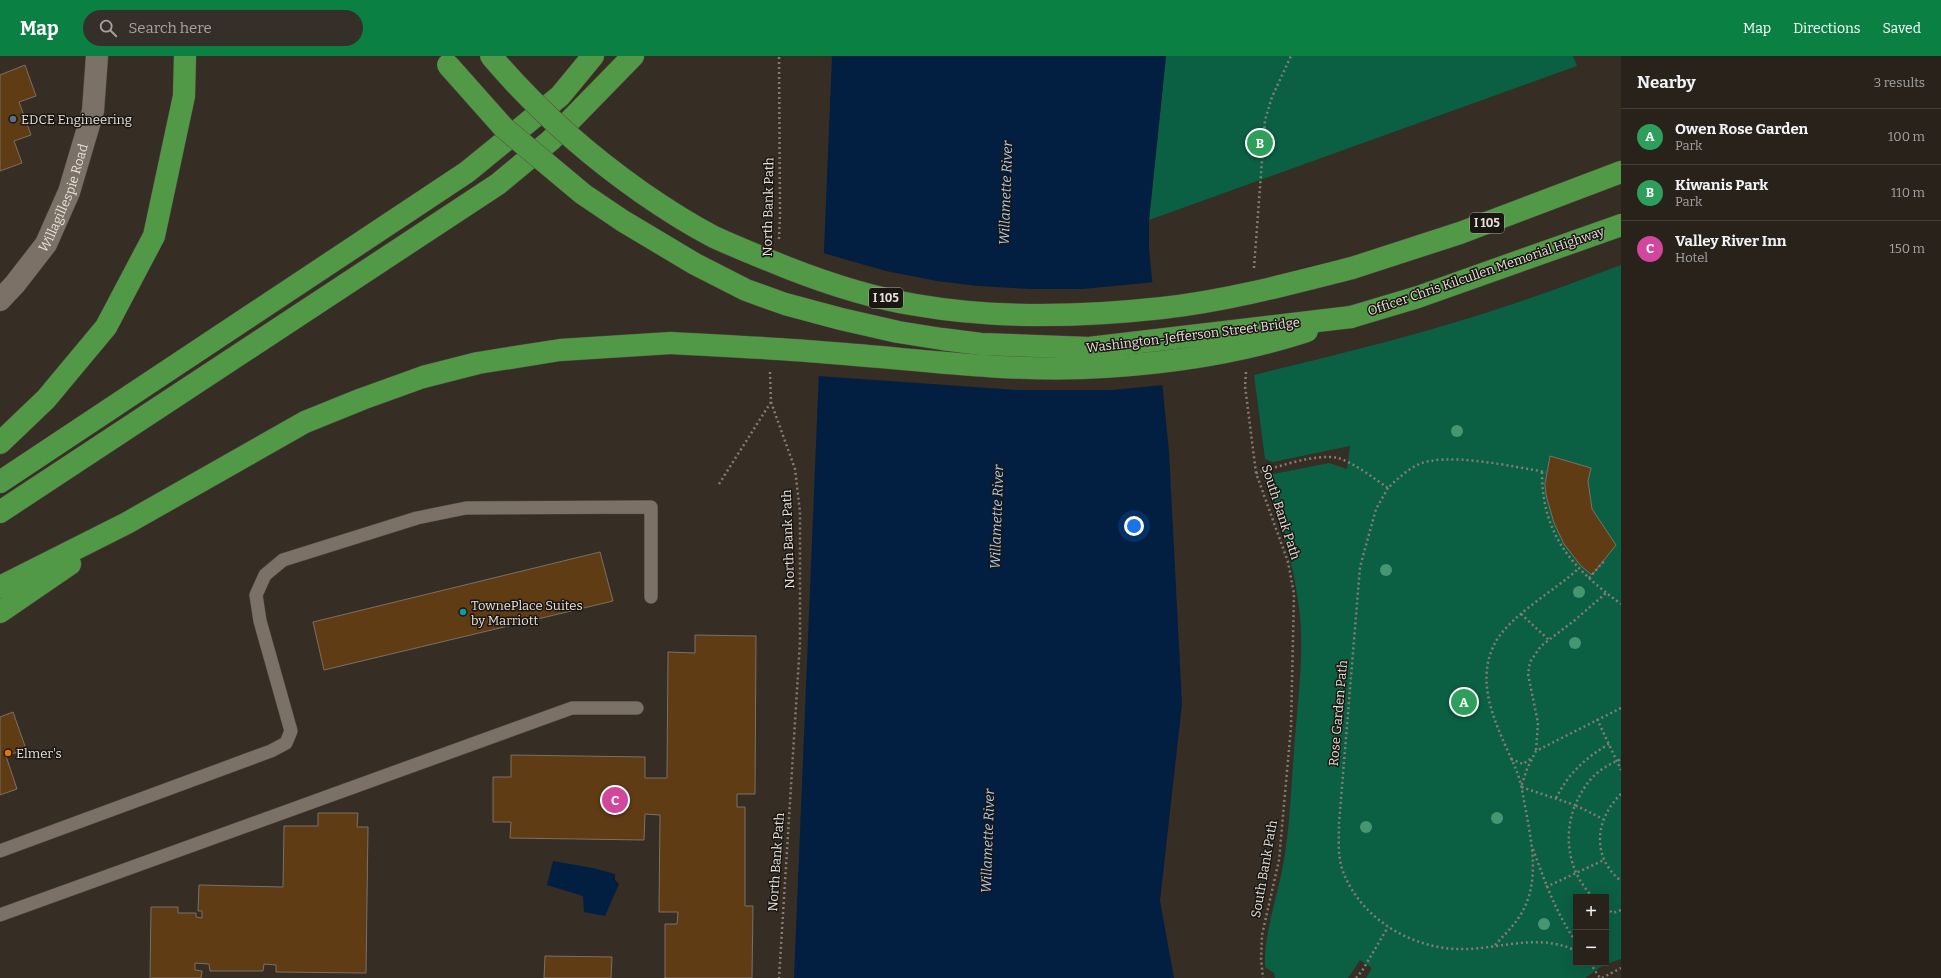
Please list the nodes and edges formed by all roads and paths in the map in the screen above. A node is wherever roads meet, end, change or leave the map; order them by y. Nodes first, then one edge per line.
1 (97, 56) edge
2 (185, 56) edge
3 (491, 56) edge
4 (594, 56) edge
5 (632, 56) edge
6 (779, 56) edge
7 (1291, 56) edge
8 (444, 61) edge
9 (1621, 172) edge
10 (1621, 225) edge
11 (778, 245) dead end
12 (1254, 269) dead end
13 (0, 300) edge
14 (1351, 317) junction
15 (770, 368) dead end
16 (1246, 370) dead end
17 (771, 402) junction
18 (0, 443) edge
19 (1256, 472) junction
20 (1542, 472) junction
21 (1546, 472) dead end
22 (0, 482) edge
23 (718, 484) dead end
24 (1388, 488) junction
25 (0, 512) edge
26 (127, 523) junction
27 (1605, 560) dead end
28 (1579, 568) junction
29 (1589, 578) junction
30 (0, 587) edge
31 (1606, 593) junction
32 (651, 597) dead end
33 (1621, 604) edge
34 (0, 612) edge
35 (1521, 614) junction
36 (1549, 640) junction
37 (637, 708) dead end
38 (1621, 708) edge
39 (1597, 720) junction
40 (1609, 744) junction
41 (1536, 751) junction
42 (1510, 758) junction
43 (1532, 758) junction
44 (1621, 759) edge
45 (1617, 761) junction
46 (1621, 770) edge
47 (1521, 786) junction
48 (1621, 794) edge
49 (1556, 798) junction
50 (1575, 805) junction
51 (1603, 819) junction
52 (1532, 845) junction
53 (0, 851) edge
54 (1604, 860) junction
55 (1576, 872) junction
56 (1621, 881) edge
57 (1546, 887) junction
58 (1591, 894) edge
59 (1621, 910) edge
60 (1609, 911) edge
61 (0, 915) edge
62 (1388, 927) junction
63 (1573, 938) edge
64 (1495, 945) junction
65 (1573, 950) edge
66 (1592, 966) edge
67 (1621, 968) edge
68 (779, 978) edge
69 (1263, 978) edge
70 (1356, 978) edge
71 (1601, 978) edge

1 - 13 street, Willagillespie Road
2 - 18 highway
3 - 9 highway, I 105, bridge
4 - 22 highway
5 - 25 highway
6 - 11 path, North Bank Path
7 - 12 path
8 - 14 highway, Washington-Jefferson Street Bridge / I 105, bridge
10 - 14 highway, Officer Chris Kilcullen Memorial Highway / I 105
14 - 26 highway, bridge
15 - 17 path, North Bank Path
16 - 19 path, South Bank Path
17 - 23 path
17 - 68 path, North Bank Path
19 - 24 path
19 - 69 path, South Bank Path
20 - 21 path, Rose Garden Path
20 - 24 path, Rose Garden Path
20 - 28 path
24 - 62 path, Rose Garden Path
26 - 30 highway
26 - 34 highway
27 - 29 path
28 - 29 path
28 - 35 path
29 - 31 path
31 - 33 path
31 - 36 path
32 - 53 lane
35 - 36 path
35 - 42 path
36 - 41 path
37 - 61 lane
38 - 39 path
39 - 40 path
39 - 41 path
40 - 45 path
40 - 49 path
41 - 43 path
42 - 43 path
42 - 47 path
43 - 47 path
44 - 45 path
45 - 46 path
45 - 50 path
47 - 49 path
47 - 52 path
48 - 51 path
49 - 50 path
50 - 51 path
50 - 55 path
51 - 54 path
52 - 57 path
52 - 64 path
54 - 55 path
54 - 56 path
55 - 57 path
55 - 58 path
57 - 63 path
59 - 60 path
62 - 64 path, Rose Garden Path
62 - 70 path
64 - 65 path, Rose Garden Path
66 - 71 path
67 - 71 path

